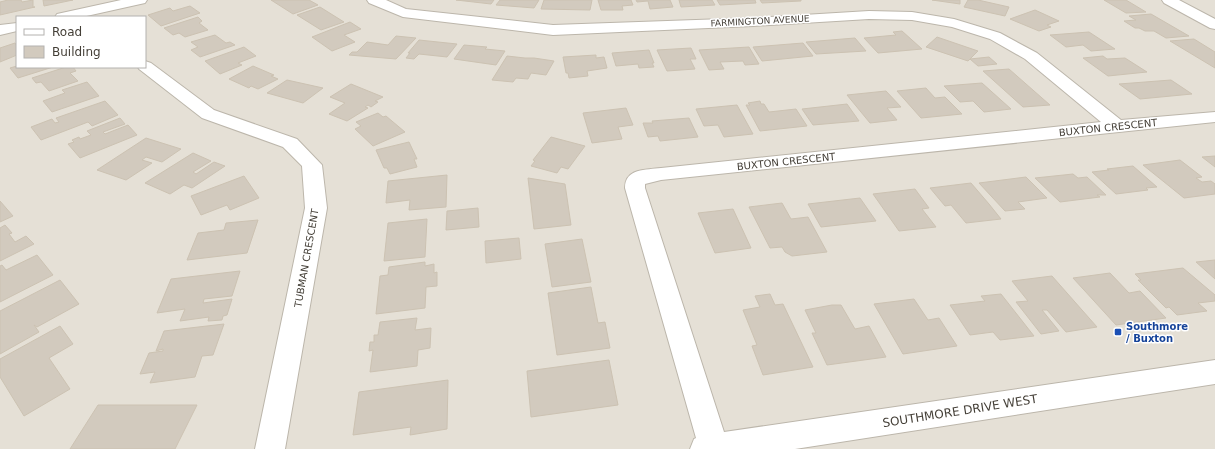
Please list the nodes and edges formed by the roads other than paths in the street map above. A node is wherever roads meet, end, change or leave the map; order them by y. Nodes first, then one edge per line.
1 (140, 0) edge
2 (374, 0) edge
3 (1169, 0) edge
4 (96, 14) edge
5 (73, 16) edge
6 (1215, 25) edge
7 (16, 27) edge
8 (0, 30) edge
9 (146, 67) edge
10 (1215, 117) edge
11 (1116, 126) junction
12 (1215, 372) edge
13 (709, 448) edge
14 (270, 449) edge

1 - 4 street
2 - 11 street, FARMINGTON AVENUE
3 - 6 street
4 - 5 street
7 - 8 street
9 - 14 street, TUBMAN CRESCENT
10 - 11 street, BUXTON CRESCENT
11 - 13 street, BUXTON CRESCENT
12 - 13 street, SOUTHMORE DRIVE WEST

